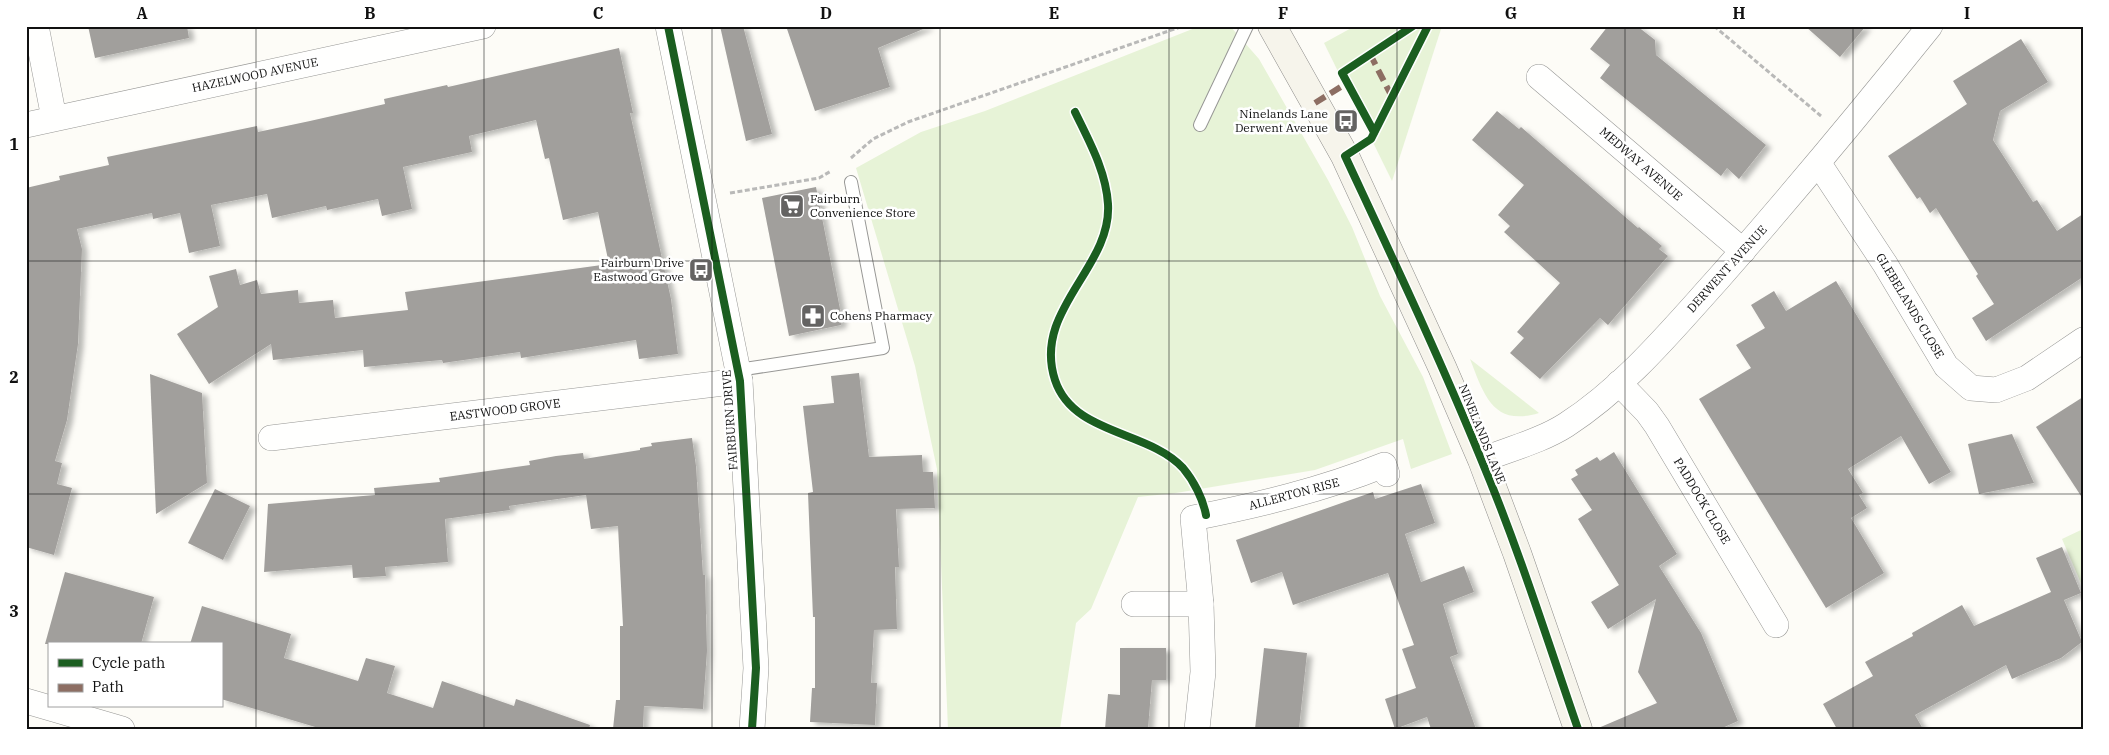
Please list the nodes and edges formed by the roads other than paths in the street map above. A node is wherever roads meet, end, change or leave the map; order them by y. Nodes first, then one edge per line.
1 (36, 26) edge
2 (483, 26) edge
3 (668, 26) edge
4 (1247, 26) edge
5 (1272, 26) edge
6 (1930, 26) edge
7 (392, 36) edge
8 (1539, 77) dead end
9 (54, 118) junction
10 (26, 125) edge
11 (1200, 125) dead end
12 (1819, 164) junction
13 (851, 182) dead end
14 (1743, 251) junction
15 (2083, 340) edge
16 (739, 376) junction
17 (1619, 383) junction
18 (271, 438) dead end
19 (1482, 460) junction
20 (1387, 474) dead end
21 (1134, 604) dead end
22 (1201, 604) junction
23 (1776, 625) dead end
24 (26, 701) edge
25 (48, 707) edge
26 (50, 708) edge
27 (122, 729) edge
28 (752, 729) edge
29 (1196, 729) edge
30 (1578, 729) edge

1 - 9 street
2 - 7 street, HAZELWOOD AVENUE
3 - 16 street, FAIRBURN DRIVE
4 - 11 lane
5 - 19 street, NINELANDS LANE
6 - 12 street, DERWENT AVENUE
7 - 9 street, HAZELWOOD AVENUE
8 - 14 street, MEDWAY AVENUE
9 - 10 street, HAZELWOOD AVENUE
12 - 14 street, DERWENT AVENUE
12 - 15 street, GLEBELANDS CLOSE
13 - 16 lane
14 - 17 street, DERWENT AVENUE
16 - 18 street, EASTWOOD GROVE
16 - 28 street, FAIRBURN DRIVE
17 - 19 street, DERWENT AVENUE
17 - 23 street, PADDOCK CLOSE
19 - 30 street, NINELANDS LANE
20 - 22 street, ALLERTON RISE
21 - 22 street
22 - 29 street
24 - 25 street
26 - 27 street

